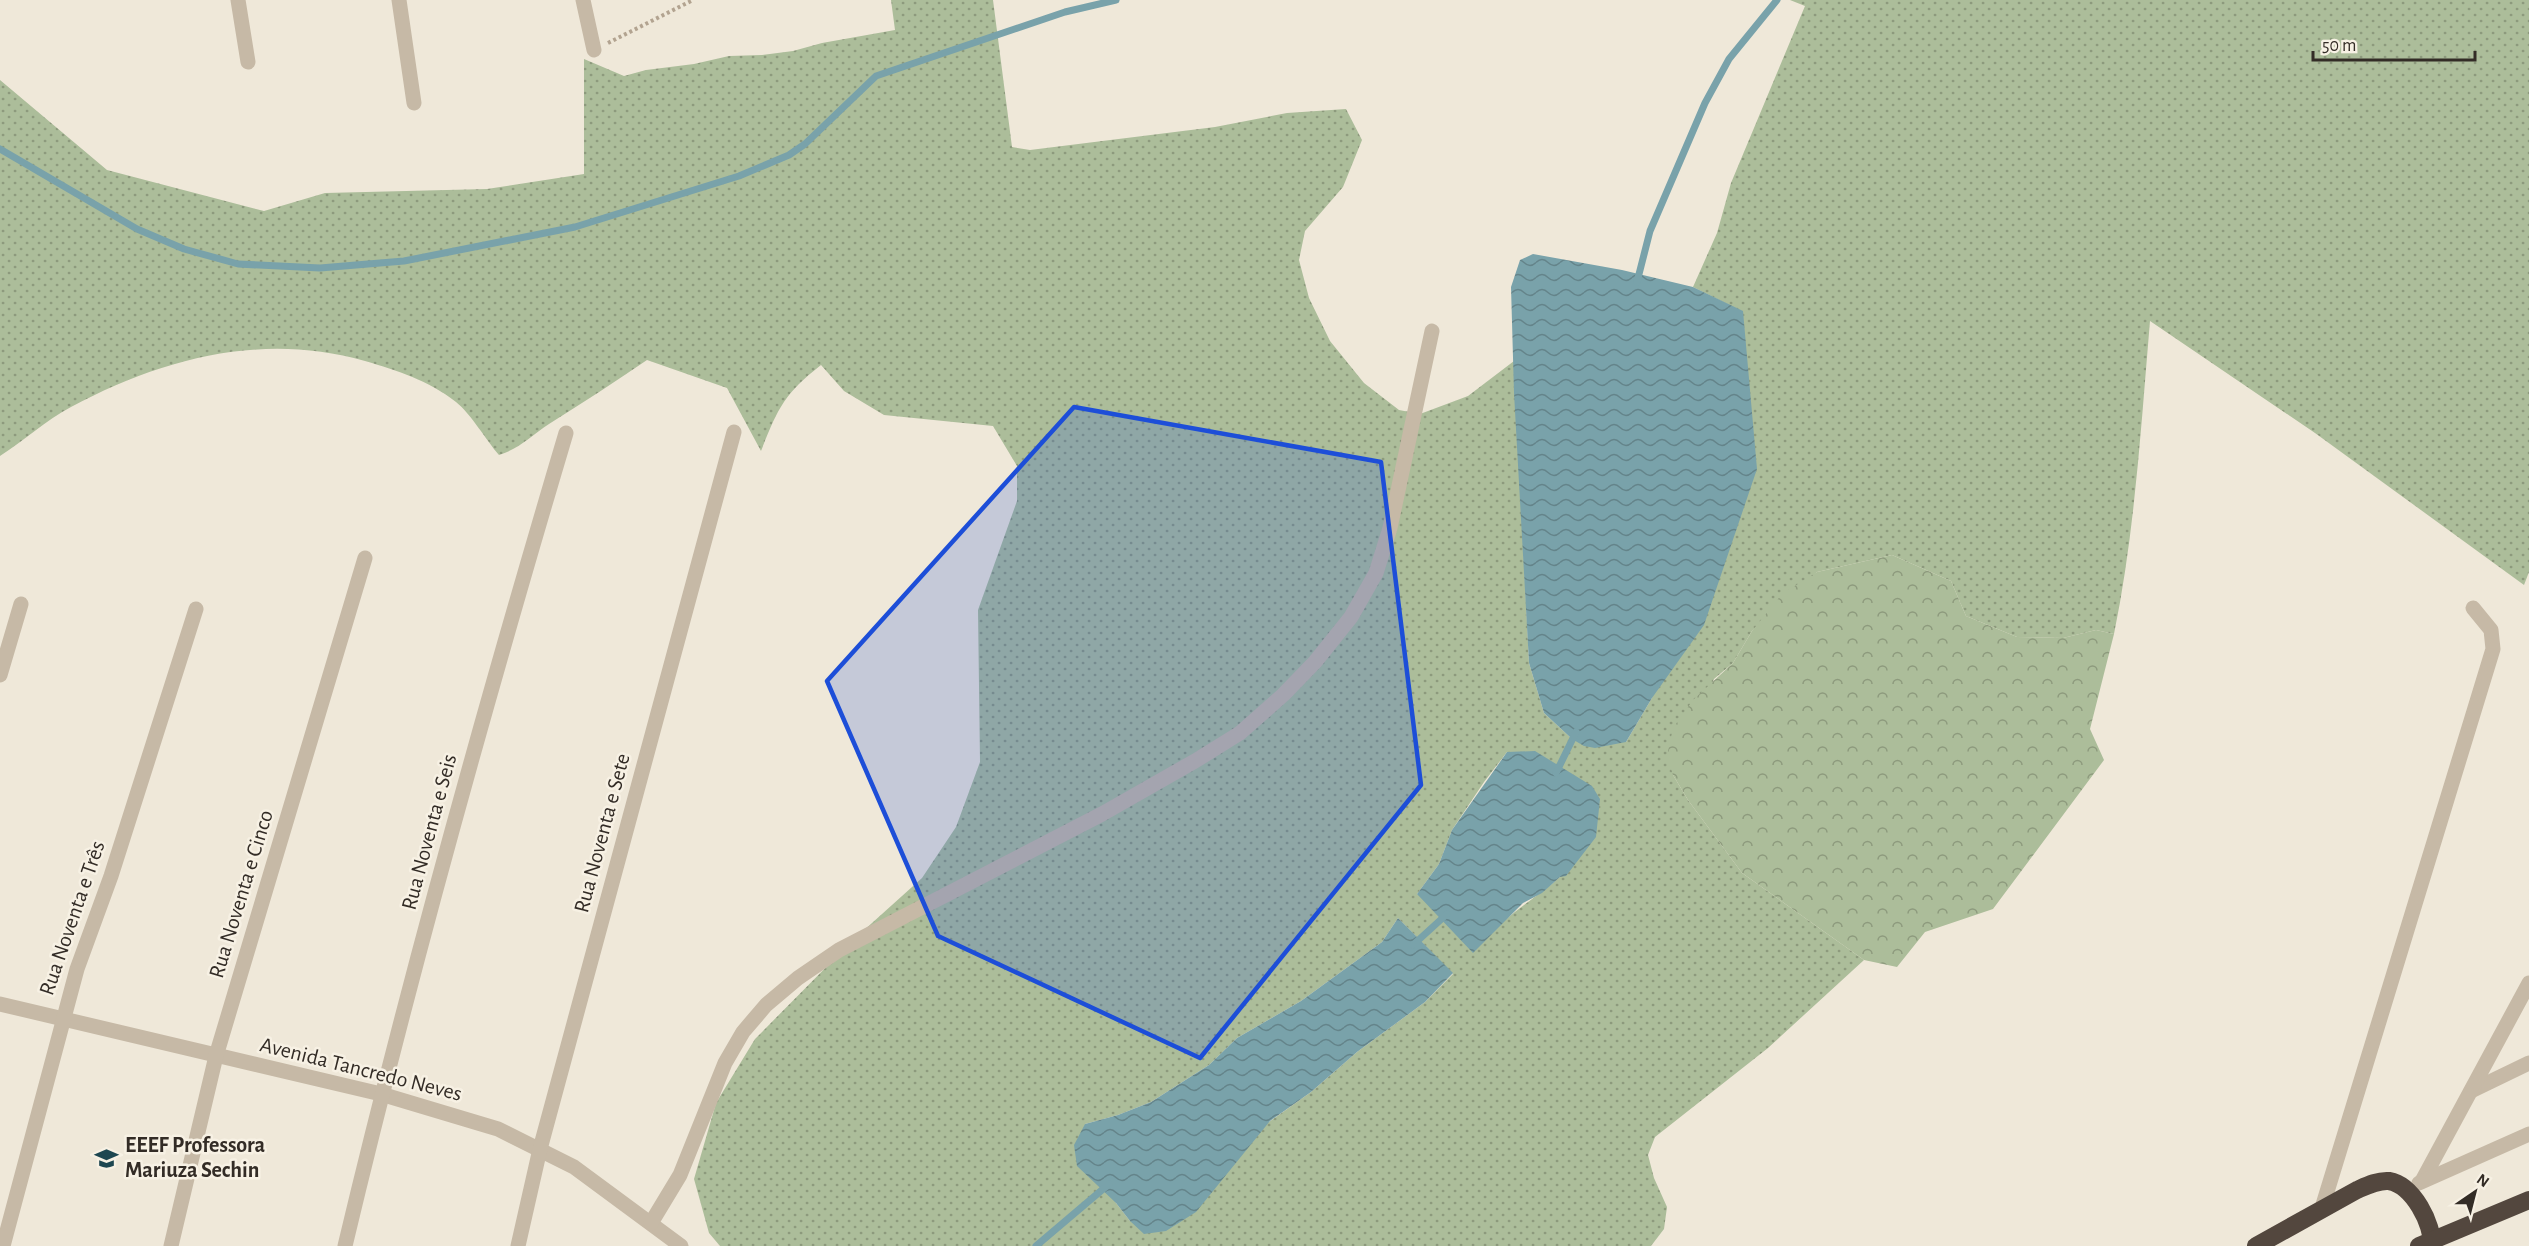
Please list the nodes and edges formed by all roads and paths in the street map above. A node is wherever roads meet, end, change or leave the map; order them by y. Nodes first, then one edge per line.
1 (238, 0) edge
2 (399, 0) edge
3 (583, 0) edge
4 (693, 0) edge
5 (594, 50) joint
6 (248, 62) dead end
7 (414, 103) dead end
8 (1432, 331) dead end
9 (734, 432) dead end
10 (566, 433) dead end
11 (365, 558) dead end
12 (21, 604) dead end
13 (2473, 608) dead end
14 (196, 609) dead end
15 (0, 675) edge
16 (2529, 983) edge
17 (0, 1004) edge
18 (62, 1019) junction
19 (216, 1056) junction
20 (2529, 1063) edge
21 (2471, 1091) junction
22 (381, 1094) junction
23 (2529, 1134) edge
24 (540, 1149) junction
25 (2422, 1181) junction
26 (2405, 1189) junction
27 (2529, 1200) edge
28 (2322, 1208) junction
29 (651, 1223) junction
30 (2428, 1244) edge
31 (3, 1246) edge
32 (171, 1246) edge
33 (345, 1246) edge
34 (518, 1246) edge
35 (681, 1246) edge
36 (2256, 1246) edge

1 - 6 street
2 - 7 street
3 - 5 street
4 - 5 path
8 - 29 street
9 - 24 street, Rua Noventa e Sete
10 - 22 street, Rua Noventa e Seis
11 - 19 street, Rua Noventa e Cinco
12 - 15 street
13 - 28 street
14 - 18 street, Rua Noventa e Três
16 - 21 street
17 - 18 street, Avenida Tancredo Neves
18 - 19 street, Avenida Tancredo Neves
18 - 31 street, Rua Noventa e Três
19 - 22 street, Avenida Tancredo Neves
19 - 32 street, Rua Noventa e Cinco
20 - 21 street
21 - 25 street
22 - 24 street, Avenida Tancredo Neves
22 - 33 street, Rua Noventa e Seis
23 - 25 street
24 - 29 street, Avenida Tancredo Neves
24 - 34 street, Rua Noventa e Sete
25 - 26 street
26 - 28 highway
26 - 30 highway
27 - 30 highway
28 - 36 highway
29 - 35 street, Avenida Tancredo Neves

